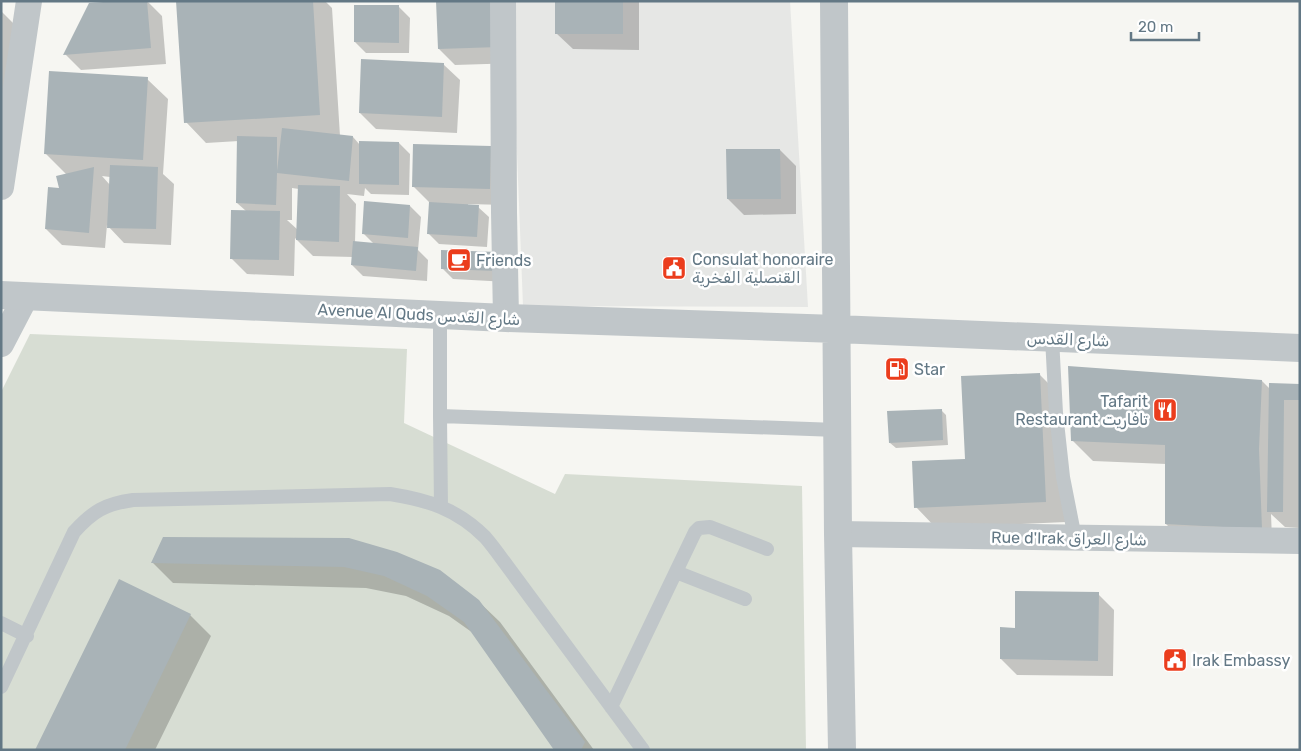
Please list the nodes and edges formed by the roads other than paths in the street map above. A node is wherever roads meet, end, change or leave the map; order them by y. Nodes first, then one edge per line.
1 (30, 1) edge
2 (503, 1) edge
3 (834, 1) edge
4 (1, 187) edge
5 (13, 296) edge
6 (440, 315) junction
7 (506, 318) junction
8 (837, 329) junction
9 (1052, 338) junction
10 (1, 344) edge
11 (1300, 348) edge
12 (440, 416) junction
13 (837, 430) junction
14 (441, 507) junction
15 (838, 534) junction
16 (1075, 538) junction
17 (1300, 541) edge
18 (767, 549) dead end
19 (676, 572) junction
20 (745, 599) dead end
21 (1, 623) edge
22 (26, 636) junction
23 (1, 687) edge
24 (611, 707) junction
25 (643, 750) edge
26 (842, 750) edge

1 - 4 street
2 - 7 street
3 - 8 street
5 - 6 street, Avenue Al Quds شارع القدس
5 - 10 street
6 - 7 street, Avenue Al Quds شارع القدس
6 - 12 lane
7 - 8 street, Avenue Al Quds شارع القدس
8 - 9 street, شارع القدس
8 - 13 street
9 - 11 street, شارع القدس
9 - 16 lane
12 - 13 lane
12 - 14 lane
13 - 15 street
14 - 22 lane
14 - 24 lane
15 - 16 street, Rue d'Irak شارع العراق
15 - 26 street
16 - 17 street, Rue d'Irak شارع العراق
18 - 19 lane
19 - 20 lane
19 - 24 lane
21 - 22 lane
22 - 23 lane
24 - 25 lane

